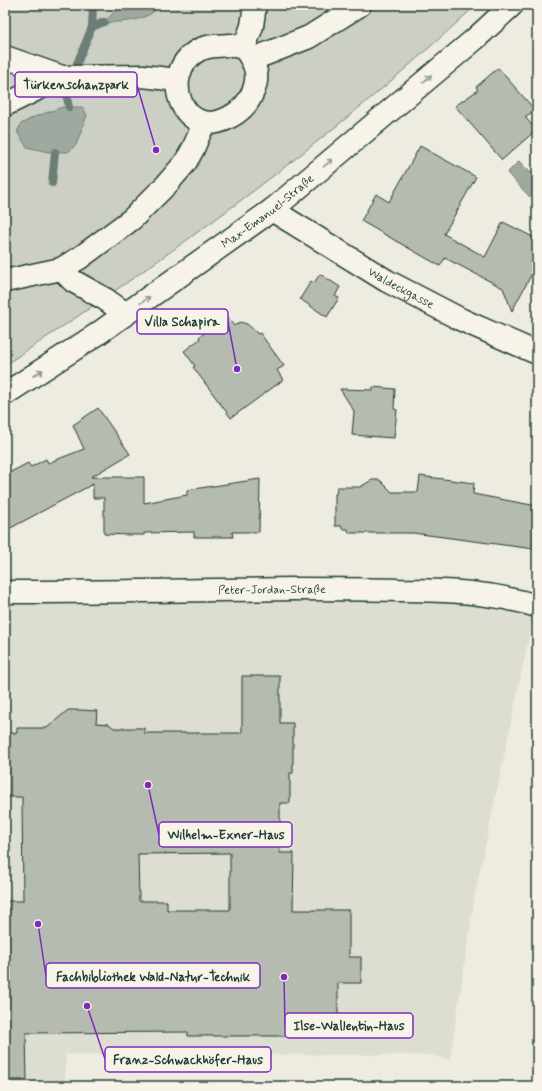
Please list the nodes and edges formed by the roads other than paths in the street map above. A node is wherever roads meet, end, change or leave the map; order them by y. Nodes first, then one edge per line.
1 (255, 5) edge
2 (360, 5) edge
3 (512, 5) edge
4 (248, 54) junction
5 (5, 57) edge
6 (62, 77) junction
7 (177, 80) junction
8 (5, 105) edge
9 (204, 123) junction
10 (272, 210) junction
11 (61, 269) junction
12 (5, 281) edge
13 (126, 314) junction
14 (537, 353) edge
15 (5, 394) edge
16 (5, 592) edge
17 (537, 606) edge

1 - 4 street
2 - 4 street
10 -> 3 street, Max-Emanuel-Straße
4 - 7 street
4 - 9 street
5 - 6 street
6 - 7 street
6 - 8 street
7 - 9 street
9 - 11 street
13 -> 10 street, Max-Emanuel-Straße
10 - 14 street, Waldeckgasse
11 - 12 street
11 - 13 street
15 -> 13 street, Max-Emanuel-Straße
16 - 17 street, Peter-Jordan-Straße

